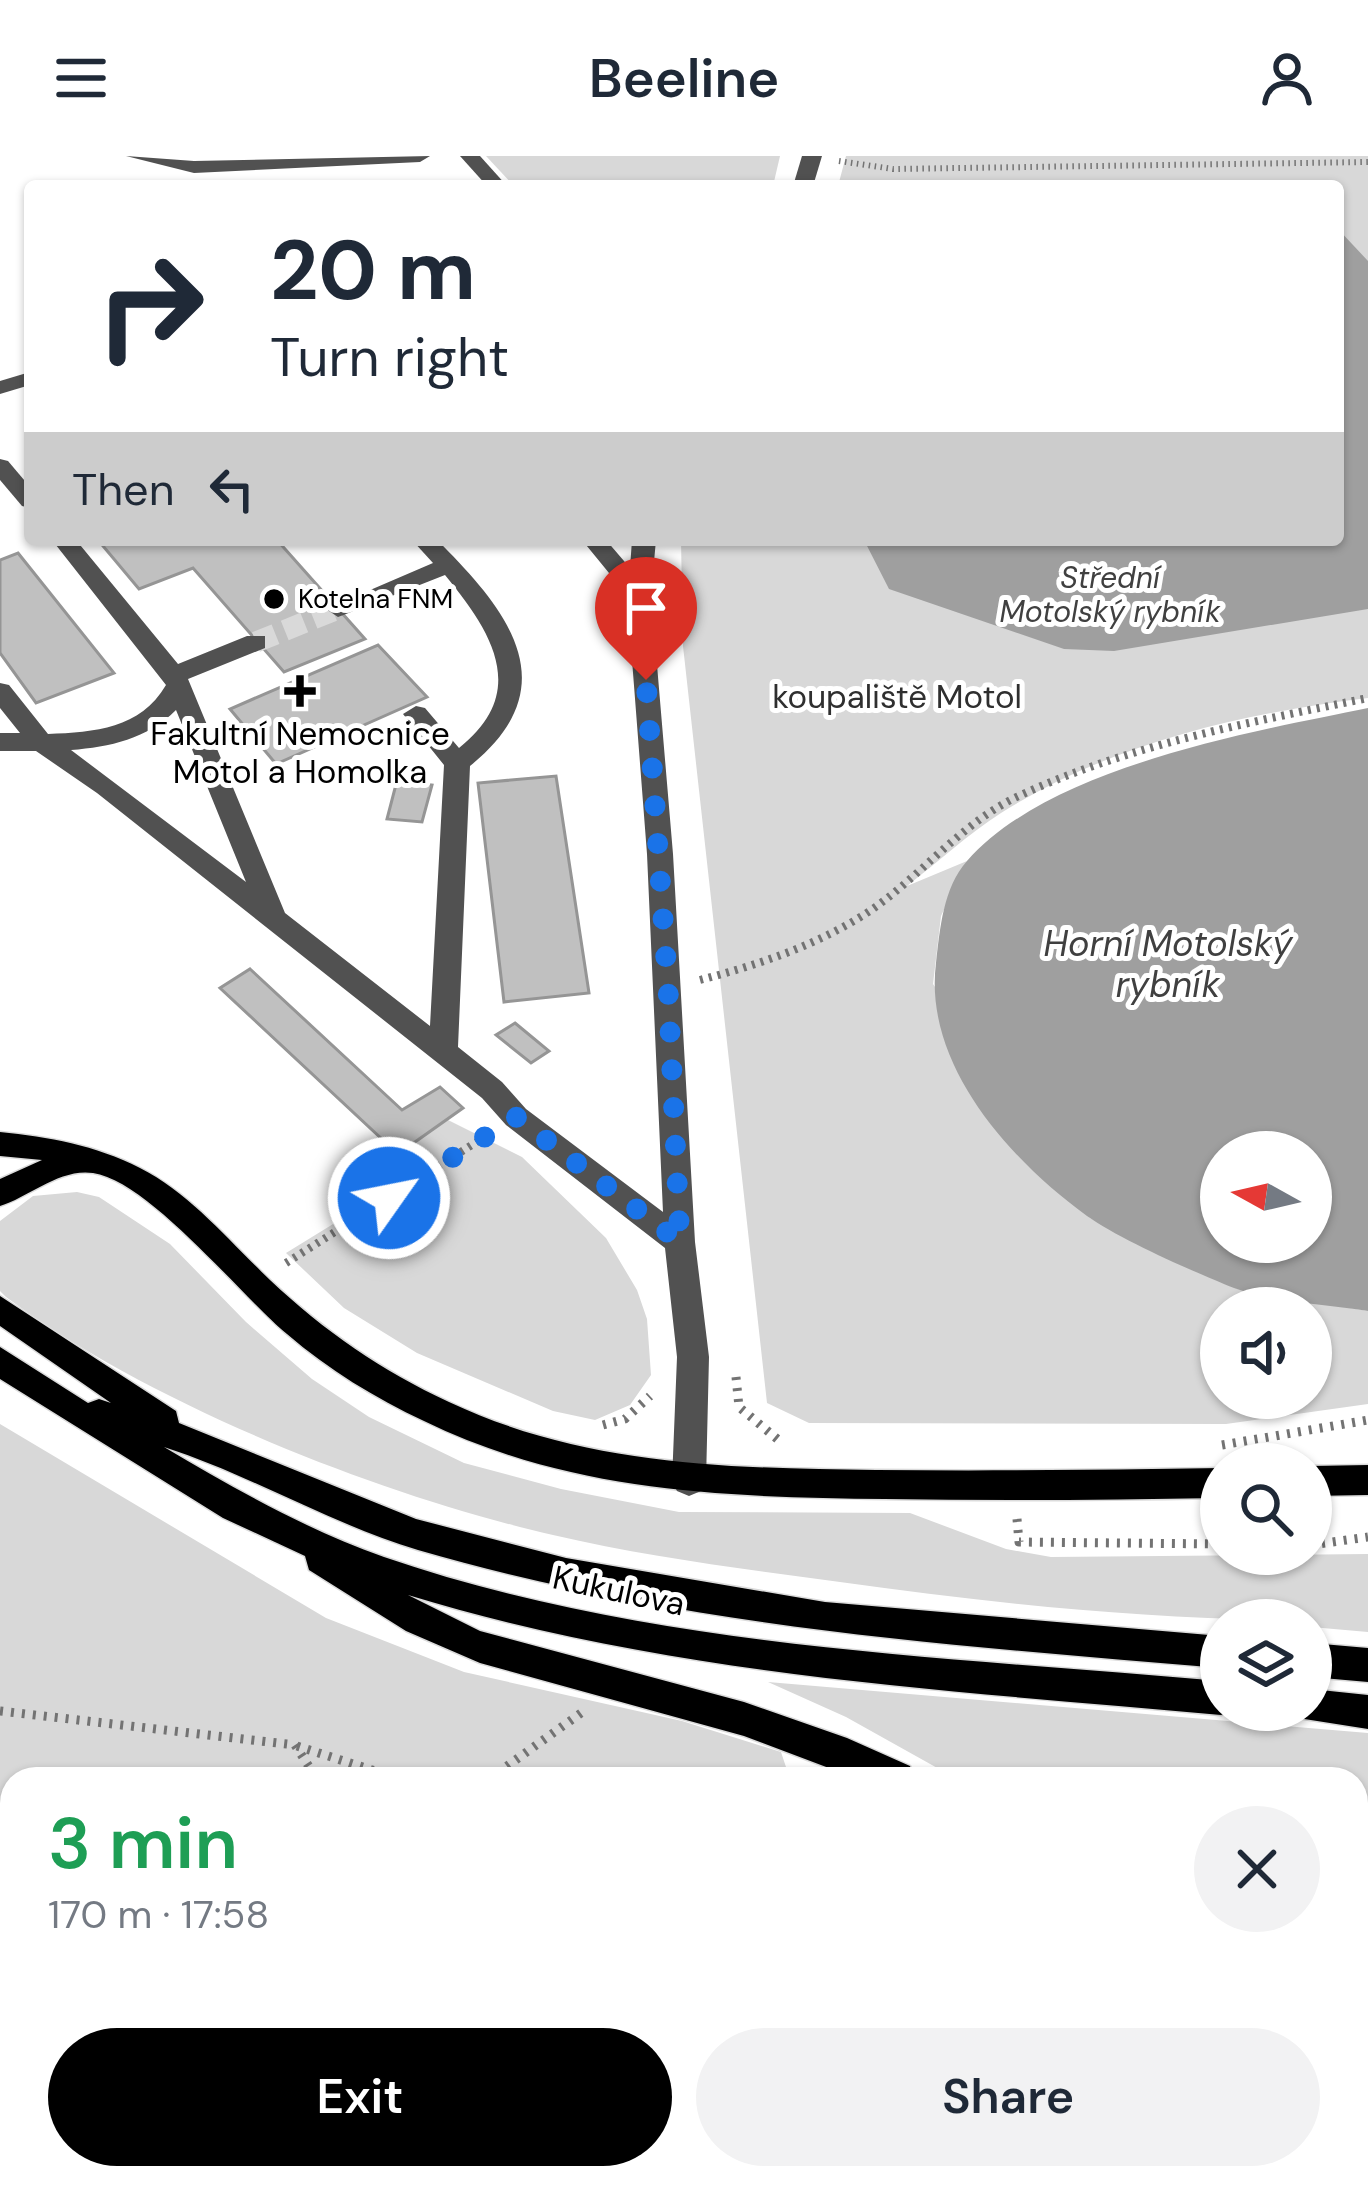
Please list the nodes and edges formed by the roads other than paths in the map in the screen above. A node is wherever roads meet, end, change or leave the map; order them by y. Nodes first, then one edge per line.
1 (136, 156) edge
2 (420, 156) edge
3 (470, 156) edge
4 (492, 180) edge
5 (0, 466) edge
6 (24, 494) edge
7 (69, 546) edge
8 (430, 546) edge
9 (599, 546) edge
10 (643, 546) edge
11 (448, 565) junction
12 (639, 594) junction
13 (338, 609) tunnel mouth
14 (256, 642) tunnel mouth
15 (176, 680) junction
16 (0, 691) edge
17 (416, 714) dead end
18 (40, 741) junction
19 (0, 742) edge
20 (457, 763) junction
21 (276, 921) junction
22 (442, 1052) junction
23 (0, 1144) edge
24 (96, 1160) junction
25 (0, 1195) edge
26 (680, 1242) junction
27 (0, 1309) edge
28 (0, 1361) edge
29 (48, 1397) junction
30 (200, 1444) junction
31 (1368, 1480) edge
32 (688, 1481) junction
33 (1332, 1481) edge
34 (1200, 1483) edge
35 (271, 1526) junction
36 (1200, 1650) edge
37 (1332, 1662) edge
38 (1368, 1665) edge
39 (1200, 1696) edge
40 (1332, 1708) edge
41 (1368, 1712) edge
42 (871, 1767) edge

1 - 2 street
3 - 4 street
5 - 6 street
7 - 15 street
8 - 11 street
9 - 12 street
10 - 12 street
11 - 13 street
11 - 20 street
12 - 26 street
14 - 15 street
15 - 18 street
15 - 21 street
16 - 18 street
17 - 20 street
18 - 19 street
18 - 21 street
20 - 22 street
21 - 22 street
22 - 26 street
23 - 24 main road
24 - 25 main road
24 - 32 main road
26 - 32 street
27 - 30 main road
28 - 29 main road, Kukulova
29 - 30 main road, Kukulova
29 - 35 main road, Kukulova
30 - 36 main road, Kukulova
31 - 33 main road
32 - 34 main road
35 - 39 main road, Kukulova
35 - 42 main road
37 - 38 main road
40 - 41 main road

